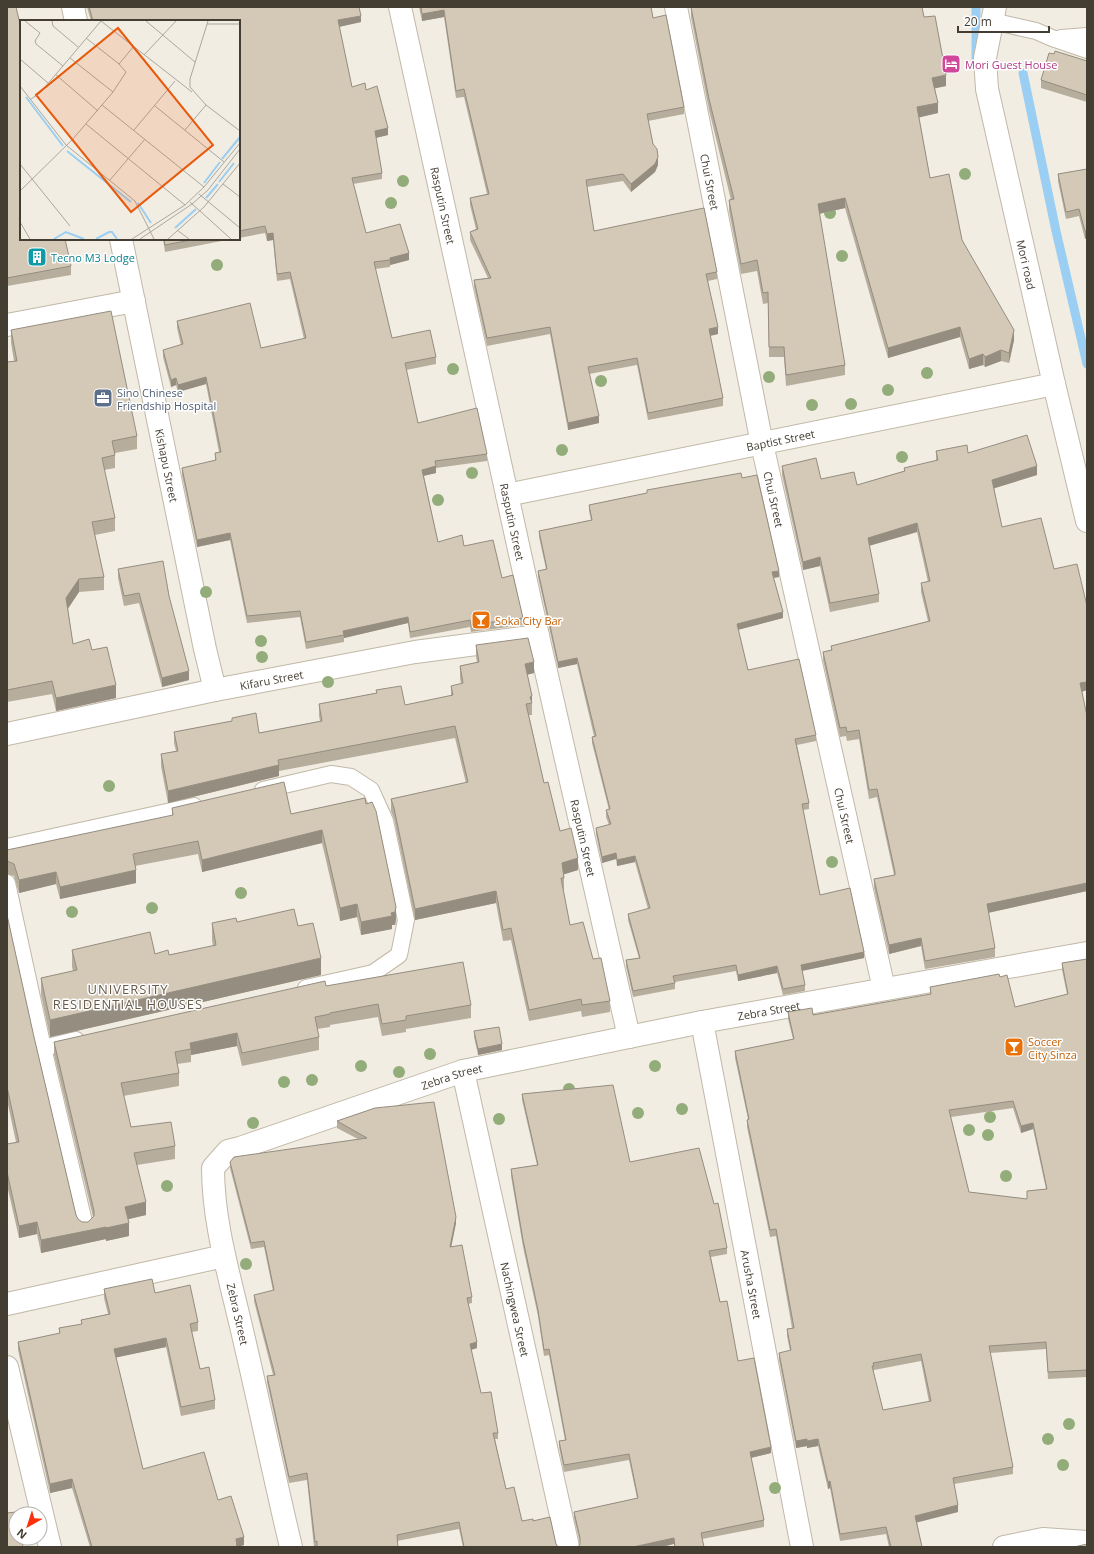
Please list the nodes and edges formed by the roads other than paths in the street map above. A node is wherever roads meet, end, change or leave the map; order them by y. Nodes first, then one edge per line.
1 (73, 7) edge
2 (400, 7) edge
3 (676, 7) edge
4 (993, 14) edge
5 (76, 20) edge
6 (1087, 36) edge
7 (1052, 38) junction
8 (1087, 50) edge
9 (121, 240) edge
10 (134, 301) junction
11 (7, 325) edge
12 (1054, 384) junction
13 (762, 444) junction
14 (507, 495) junction
15 (1087, 521) edge
16 (538, 636) junction
17 (215, 690) junction
18 (7, 734) edge
19 (248, 794) edge
20 (210, 802) edge
21 (7, 847) edge
22 (7, 883) edge
23 (1087, 954) edge
24 (884, 989) junction
25 (288, 992) edge
26 (702, 1022) junction
27 (629, 1037) junction
28 (89, 1038) edge
29 (43, 1048) junction
30 (463, 1071) junction
31 (85, 1226) edge
32 (224, 1256) junction
33 (7, 1304) edge
34 (7, 1367) edge
35 (1087, 1542) edge
36 (50, 1547) edge
37 (291, 1547) edge
38 (568, 1547) edge
39 (802, 1547) edge
40 (1004, 1547) edge

1 - 5 street
2 - 14 street, Rasputin Street
3 - 13 street, Chui Street
4 - 7 lane
4 - 12 street, Mori road
6 - 7 lane
7 - 8 lane
9 - 10 street, Kishapu Street
10 - 11 street
10 - 17 street, Kishapu Street
12 - 13 street, Baptist Street
12 - 15 street, Mori road
13 - 14 street, Baptist Street
13 - 24 street, Chui Street
14 - 16 street, Rasputin Street
16 - 17 street, Kifaru Street
16 - 27 street, Rasputin Street
17 - 18 street, Kifaru Street
19 - 25 lane
20 - 21 lane
22 - 29 lane
23 - 24 street, Zebra Street
24 - 26 street, Zebra Street
26 - 27 street, Zebra Street
26 - 39 street, Arusha Street
27 - 30 street, Zebra Street
28 - 29 lane
29 - 31 lane
30 - 32 street, Zebra Street
30 - 38 street, Nachingwea Street
32 - 33 street
32 - 37 street, Zebra Street
34 - 36 street
35 - 40 street

